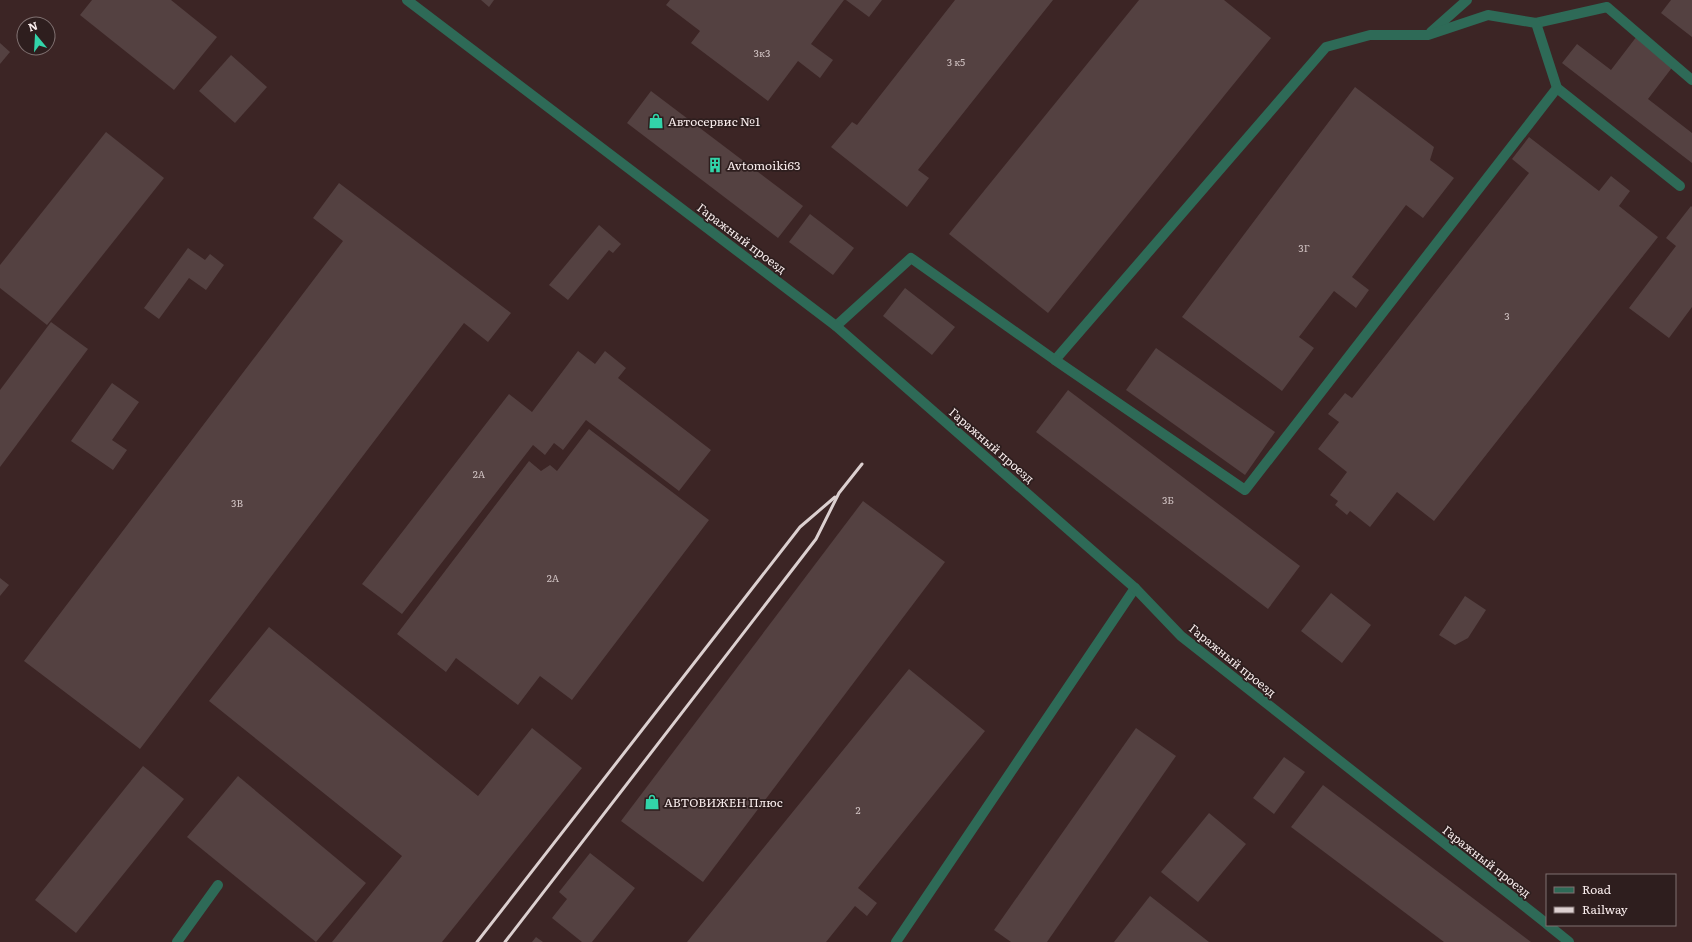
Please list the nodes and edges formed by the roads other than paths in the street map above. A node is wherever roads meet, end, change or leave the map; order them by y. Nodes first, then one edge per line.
1 (407, 0) edge
2 (1466, 0) edge
3 (1536, 23) junction
4 (1428, 35) junction
5 (1692, 80) edge
6 (1557, 88) junction
7 (1680, 186) dead end
8 (836, 326) junction
9 (1055, 360) junction
10 (1135, 588) junction
11 (218, 885) dead end
12 (1546, 924) edge
13 (1548, 926) edge
14 (177, 942) edge
15 (896, 942) edge
16 (1569, 942) edge

1 - 8 street, Гаражный проезд
2 - 4 street
3 - 4 street
3 - 5 street
3 - 6 street
4 - 9 street
6 - 7 street
6 - 9 street
8 - 9 street
8 - 10 street, Гаражный проезд
10 - 12 street, Гаражный проезд
10 - 15 street
11 - 14 street
13 - 16 street, Гаражный проезд

